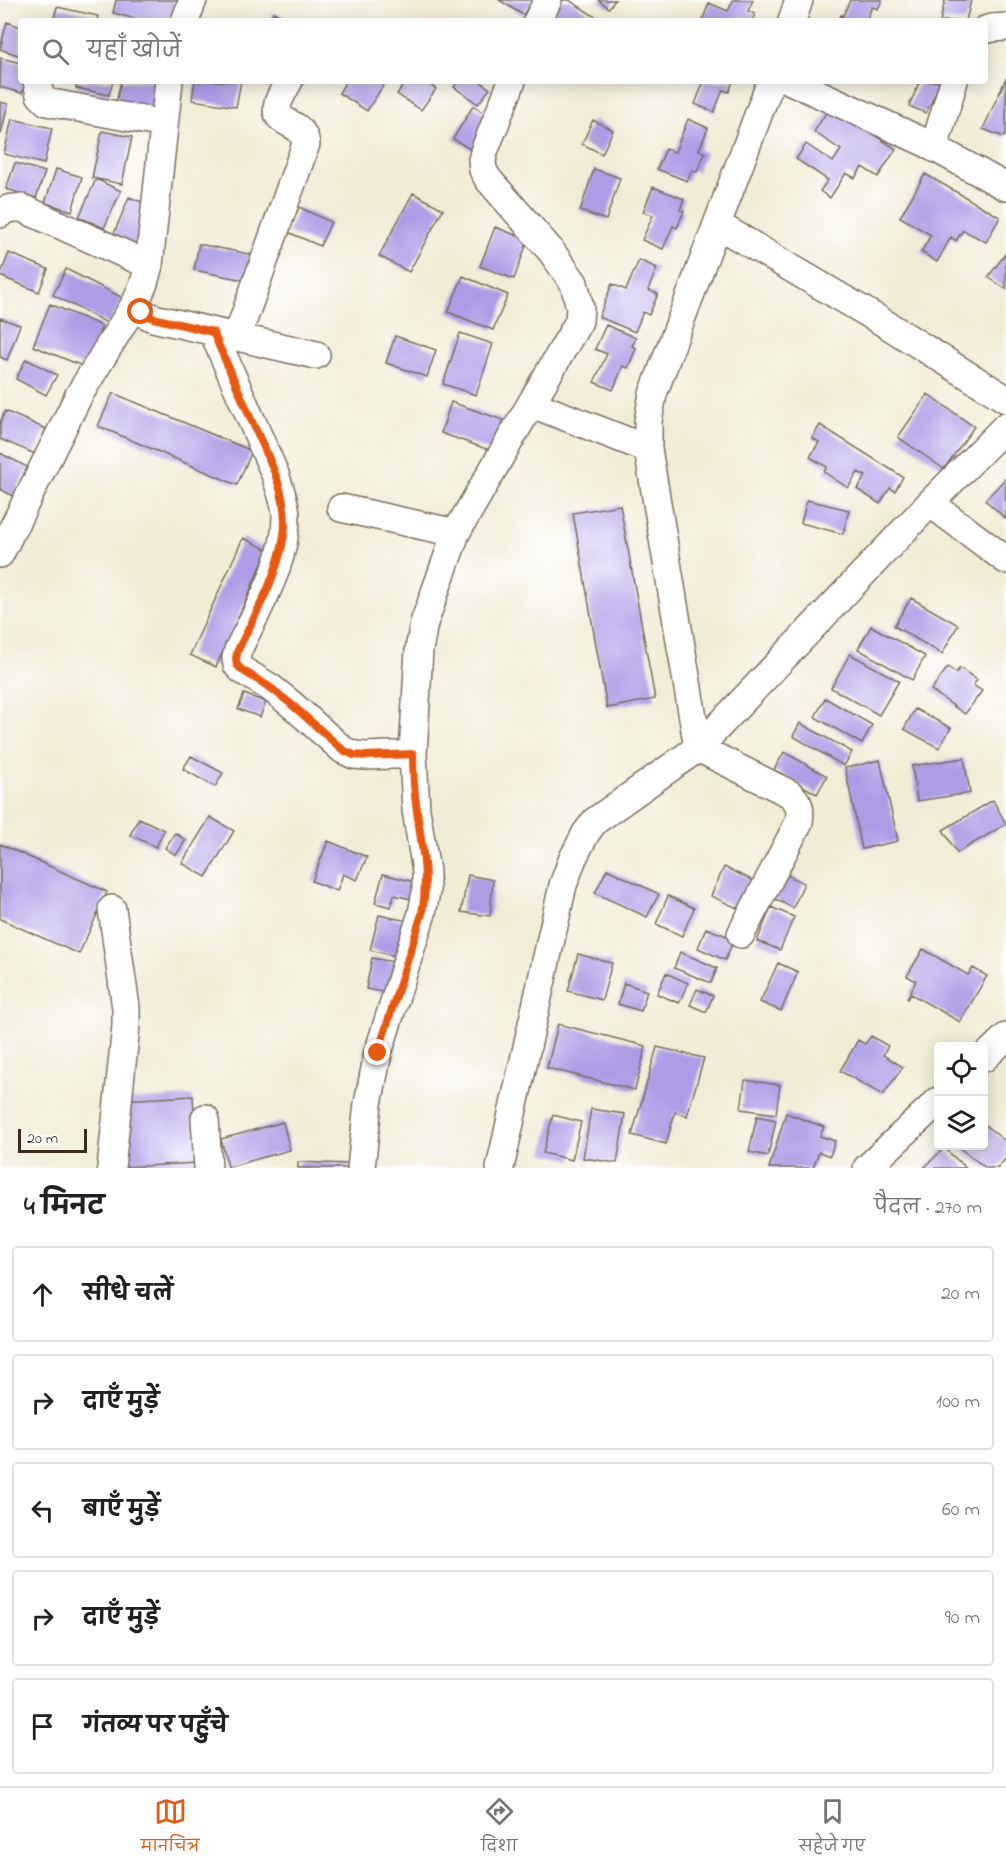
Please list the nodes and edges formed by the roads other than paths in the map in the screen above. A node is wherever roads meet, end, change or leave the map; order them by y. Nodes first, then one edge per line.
1 (193, 0) edge
2 (548, 0) edge
3 (799, 0) edge
4 (186, 18) edge
5 (539, 18) edge
6 (793, 18) edge
7 (1006, 27) edge
8 (988, 29) edge
9 (38, 84) edge
10 (170, 84) edge
11 (288, 84) edge
12 (511, 84) edge
13 (770, 84) edge
14 (797, 84) edge
15 (953, 84) edge
16 (164, 124) junction
17 (934, 148) junction
18 (1006, 187) edge
19 (0, 214) edge
20 (718, 225) junction
21 (149, 265) junction
22 (136, 302) junction
23 (225, 335) junction
24 (316, 355) dead end
25 (1006, 399) edge
26 (532, 404) junction
27 (1006, 426) edge
28 (648, 449) junction
29 (930, 503) junction
30 (341, 508) dead end
31 (456, 533) junction
32 (0, 554) edge
33 (1006, 560) edge
34 (698, 748) junction
35 (413, 754) junction
36 (112, 909) dead end
37 (741, 934) dead end
38 (1006, 1037) edge
39 (988, 1054) edge
40 (934, 1106) edge
41 (205, 1118) dead end
42 (111, 1168) edge
43 (208, 1168) edge
44 (360, 1168) edge
45 (500, 1168) edge
46 (867, 1168) edge

1 - 4 street
2 - 5 street
3 - 6 street
7 - 8 street
9 - 16 street
10 - 16 street
11 - 23 street
12 - 26 street
13 - 20 street
14 - 17 street
15 - 17 street
16 - 21 street
17 - 18 street
19 - 21 street
20 - 25 street
20 - 28 street
21 - 22 street
22 - 23 street
22 - 32 street
23 - 24 street
23 - 35 street
26 - 28 street
26 - 31 street
27 - 29 street
28 - 34 street
29 - 33 street
29 - 34 street
30 - 31 street
31 - 35 street
34 - 37 street
34 - 45 street
35 - 44 street
36 - 42 street
38 - 39 street
40 - 46 street
41 - 43 street

